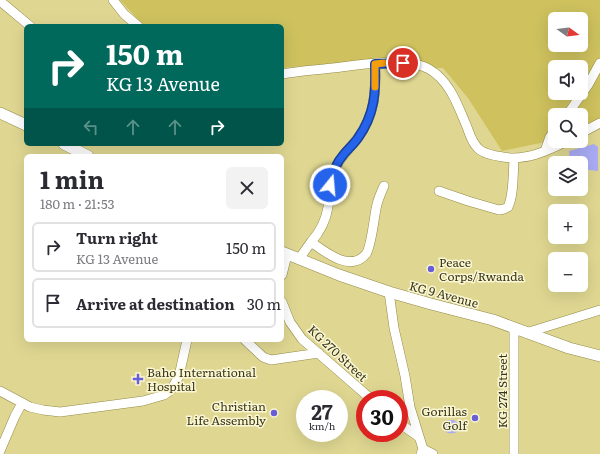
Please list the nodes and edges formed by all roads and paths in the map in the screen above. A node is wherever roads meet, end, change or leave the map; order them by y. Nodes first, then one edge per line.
1 (113, 0) edge
2 (0, 1) edge
3 (28, 24) edge
4 (136, 24) edge
5 (600, 63) edge
6 (375, 64) junction
7 (284, 74) edge
8 (572, 108) edge
9 (0, 113) edge
10 (600, 123) edge
11 (24, 124) edge
12 (588, 130) edge
13 (548, 143) edge
14 (68, 146) edge
15 (552, 148) edge
16 (545, 151) junction
17 (84, 154) edge
18 (514, 159) junction
19 (384, 186) dead end
20 (439, 191) dead end
21 (311, 242) junction
22 (285, 253) edge
23 (299, 259) junction
24 (389, 292) junction
25 (284, 307) edge
26 (600, 310) edge
27 (514, 328) junction
28 (526, 333) junction
29 (187, 342) edge
30 (247, 342) edge
31 (319, 353) junction
32 (600, 356) edge
33 (360, 390) edge
34 (0, 392) edge
35 (22, 403) junction
36 (408, 429) edge
37 (420, 437) junction
38 (0, 450) edge
39 (422, 452) edge
40 (433, 454) edge
41 (514, 454) edge

1 - 4 street
2 - 3 street
5 - 8 street
6 - 7 street
6 - 18 street
6 - 21 street
9 - 11 main road
10 - 12 street
13 - 16 street
14 - 17 main road
15 - 16 street
16 - 18 street
18 - 20 street
19 - 21 street
21 - 23 street
22 - 23 main road, KG 9 Avenue
23 - 24 main road, KG 9 Avenue
24 - 27 main road, KG 9 Avenue
24 - 37 street
25 - 31 street, KG 270 Street
26 - 28 street
27 - 28 main road, KG 9 Avenue
27 - 41 street, KG 274 Street
28 - 32 main road, KG 9 Avenue
29 - 35 street
30 - 31 street
31 - 33 street, KG 270 Street
34 - 35 street
35 - 38 street
36 - 37 street
37 - 39 street
39 - 40 street

